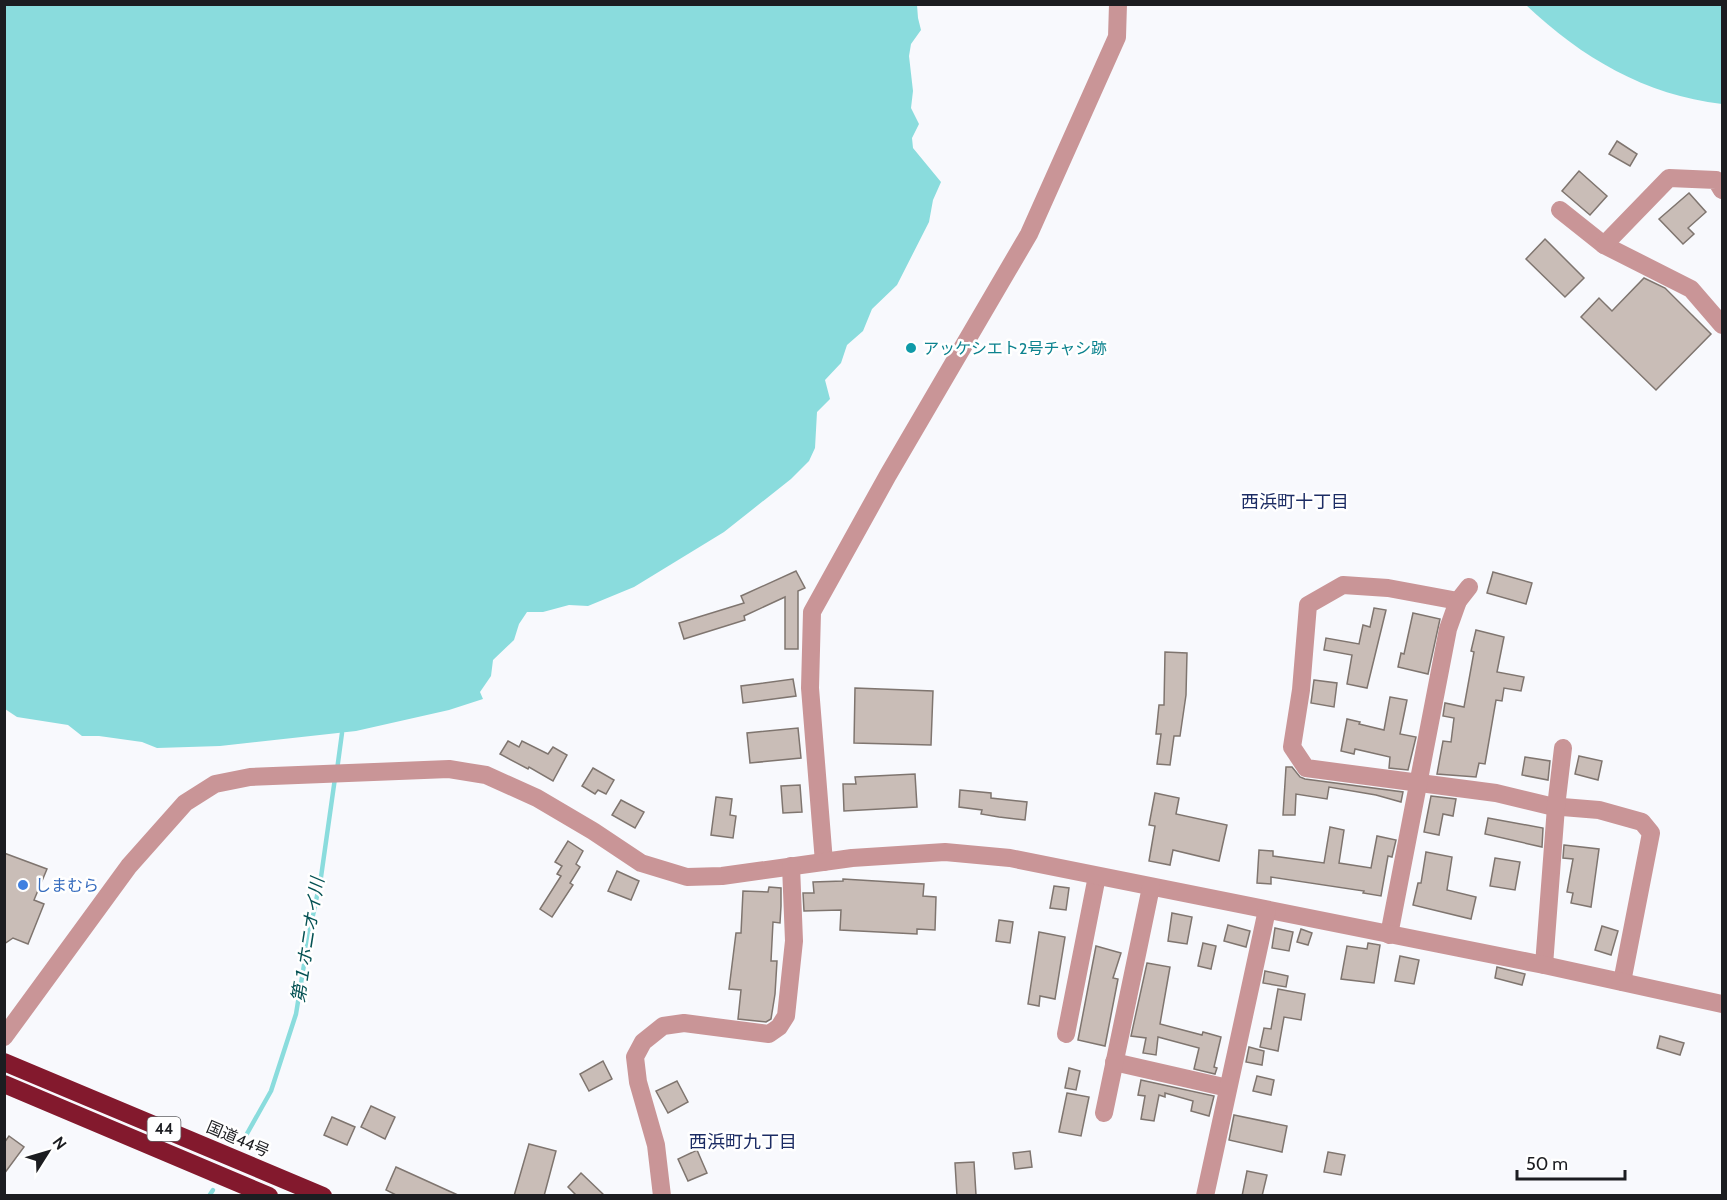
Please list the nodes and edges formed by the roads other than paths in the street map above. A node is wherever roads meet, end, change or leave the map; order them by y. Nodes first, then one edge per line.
1 (1118, 4) edge
2 (1722, 190) edge
3 (1560, 210) dead end
4 (1604, 245) junction
5 (1722, 326) edge
6 (1563, 748) dead end
7 (1419, 782) junction
8 (1556, 807) junction
9 (824, 862) junction
10 (791, 866) junction
11 (1097, 876) junction
12 (1151, 887) junction
13 (1267, 910) junction
14 (1389, 935) junction
15 (1544, 965) junction
16 (1622, 982) junction
17 (1722, 1004) edge
18 (1066, 1034) dead end
19 (4, 1037) edge
20 (4, 1062) edge
21 (1114, 1062) junction
22 (4, 1084) edge
23 (1228, 1088) junction
24 (1104, 1113) dead end
25 (269, 1196) edge
26 (323, 1196) edge
27 (662, 1196) edge
28 (1205, 1196) edge

1 - 9 street
2 - 4 street
3 - 4 street
4 - 5 street
6 - 8 street
7 - 7 street
7 - 8 street
7 - 14 street
8 - 15 street
8 - 16 street
9 - 10 street
9 - 11 street
10 - 19 street
10 - 27 street
11 - 12 street
11 - 18 street
12 - 13 street
12 - 21 street
13 - 14 street
13 - 23 street
14 - 15 street
15 - 16 street
16 - 17 street
20 - 26 highway, 国道44号 / 44
21 - 23 street
21 - 24 street
22 - 25 highway, 44
23 - 28 street

